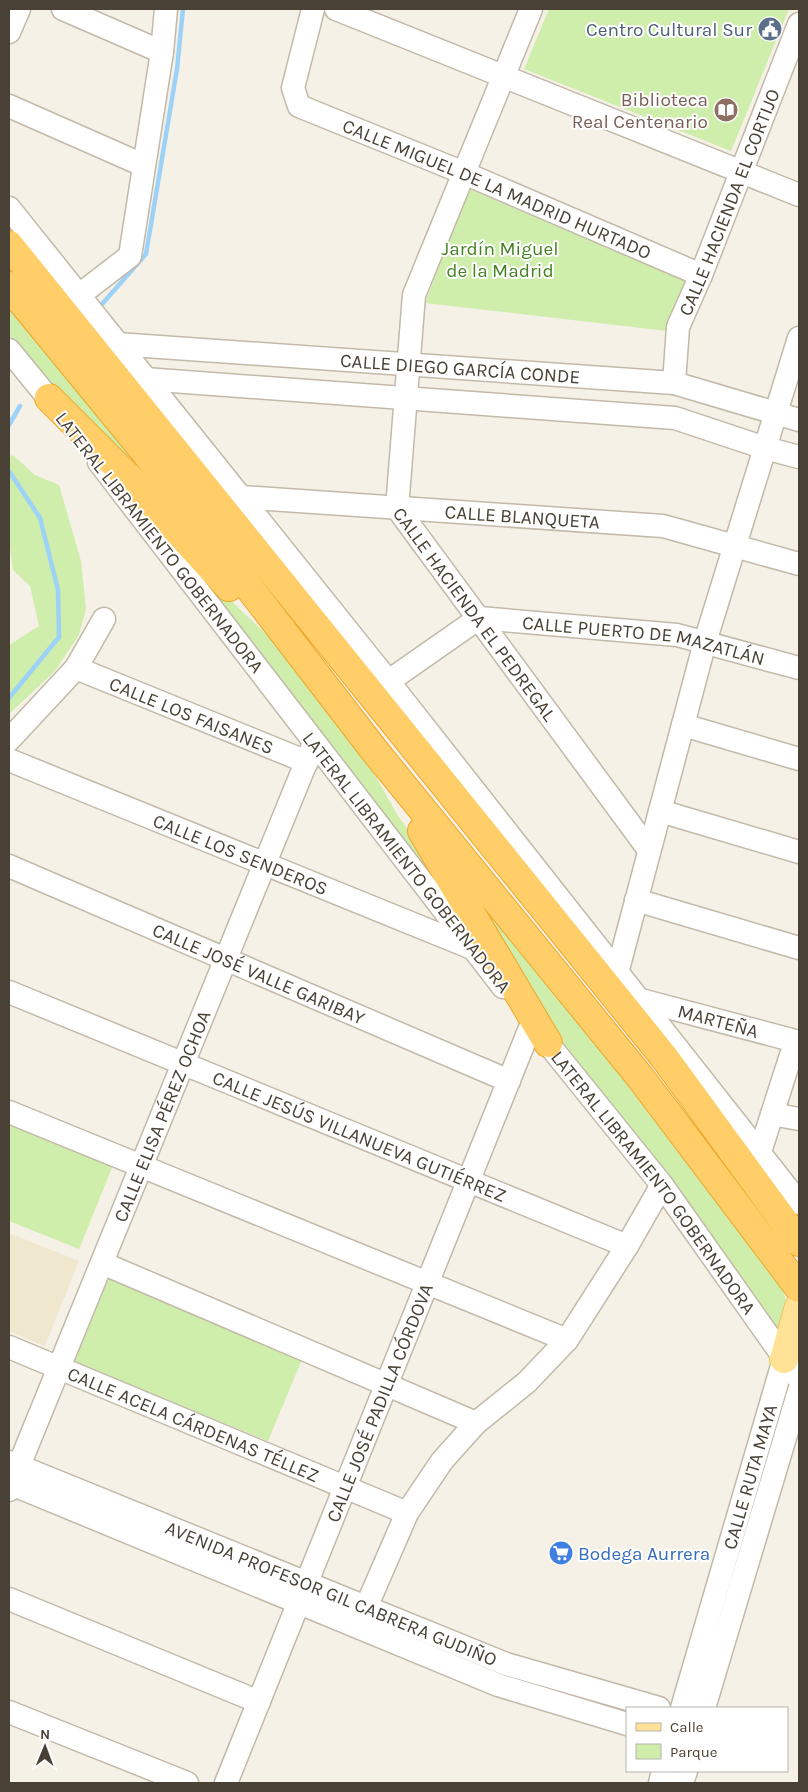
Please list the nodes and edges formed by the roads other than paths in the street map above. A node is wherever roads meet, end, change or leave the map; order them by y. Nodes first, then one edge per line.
1 (19, 9) edge
2 (63, 9) edge
3 (166, 9) edge
4 (313, 9) edge
5 (336, 9) edge
6 (531, 9) edge
7 (799, 24) edge
8 (9, 32) edge
9 (162, 52) junction
10 (504, 76) junction
11 (9, 106) edge
12 (143, 164) junction
13 (742, 172) junction
14 (464, 173) junction
15 (799, 195) edge
16 (9, 208) edge
17 (9, 245) edge
18 (701, 275) junction
19 (9, 286) edge
20 (78, 296) junction
21 (799, 338) edge
22 (116, 344) junction
23 (9, 350) edge
24 (408, 364) junction
25 (146, 379) junction
26 (674, 383) junction
27 (49, 398) junction
28 (406, 398) junction
29 (776, 413) junction
30 (799, 420) edge
31 (765, 448) junction
32 (799, 456) edge
33 (241, 497) junction
34 (397, 508) junction
35 (735, 546) junction
36 (799, 564) edge
37 (479, 618) junction
38 (104, 619) dead end
39 (286, 635) junction
40 (706, 642) junction
41 (76, 668) junction
42 (799, 668) edge
43 (380, 687) junction
44 (683, 725) junction
45 (9, 740) edge
46 (374, 750) junction
47 (311, 752) junction
48 (799, 759) edge
49 (9, 760) edge
50 (660, 811) junction
51 (650, 850) junction
52 (799, 852) edge
53 (265, 864) junction
54 (9, 866) edge
55 (636, 900) junction
56 (472, 948) junction
57 (799, 948) edge
58 (226, 960) junction
59 (617, 973) junction
60 (9, 992) edge
61 (637, 999) junction
62 (540, 1033) junction
63 (799, 1042) edge
64 (799, 1057) edge
65 (183, 1063) junction
66 (509, 1081) junction
67 (9, 1112) edge
68 (772, 1114) junction
69 (799, 1119) edge
70 (760, 1152) junction
71 (141, 1166) junction
72 (469, 1180) junction
73 (662, 1185) junction
74 (799, 1203) edge
75 (799, 1242) edge
76 (628, 1246) junction
77 (102, 1263) junction
78 (428, 1283) junction
79 (799, 1288) edge
80 (799, 1307) edge
81 (566, 1340) junction
82 (9, 1347) edge
83 (59, 1368) junction
84 (792, 1369) edge
85 (387, 1385) junction
86 (799, 1391) edge
87 (476, 1423) junction
88 (11, 1477) edge
89 (345, 1488) junction
90 (407, 1513) junction
91 (303, 1593) junction
92 (9, 1599) edge
93 (362, 1617) junction
94 (506, 1664) junction
95 (498, 1685) junction
96 (259, 1702) junction
97 (656, 1707) edge
98 (682, 1707) edge
99 (704, 1707) edge
100 (9, 1712) edge
101 (626, 1724) edge
102 (187, 1783) edge
103 (226, 1783) edge

1 - 8 street
2 - 9 street
3 - 9 street
4 - 14 street, CALLE MIGUEL DE LA MADRID HURTADO
5 - 10 street
6 - 10 street, CALLE HACIENDA EL PEDREGAL
7 - 13 street, CALLE HACIENDA EL CORTIJO
9 - 12 street
10 - 13 street
10 - 14 street, CALLE HACIENDA EL PEDREGAL
11 - 12 street
12 - 20 street
13 - 15 street
13 - 18 street, CALLE HACIENDA EL CORTIJO
14 - 18 street, CALLE MIGUEL DE LA MADRID HURTADO
14 - 24 street, CALLE HACIENDA EL PEDREGAL
16 - 20 street
17 - 43 highway
18 - 26 street, CALLE HACIENDA EL CORTIJO
19 - 39 highway
20 - 22 street
21 - 29 street
22 - 24 street, CALLE DIEGO GARCÍA CONDE
22 - 25 street
23 - 27 street, LATERAL LIBRAMIENTO GOBERNADORA
24 - 26 street, CALLE DIEGO GARCÍA CONDE
24 - 28 street, CALLE HACIENDA EL PEDREGAL
25 - 28 street, CALLE DIEGO GARCÍA CONDE
25 - 33 street
26 - 29 street, CALLE DIEGO GARCÍA CONDE
27 - 39 highway
27 - 47 street, LATERAL LIBRAMIENTO GOBERNADORA
28 - 31 street, CALLE DIEGO GARCÍA CONDE
28 - 34 street, CALLE HACIENDA EL PEDREGAL
29 - 30 street, CALLE DIEGO GARCÍA CONDE
29 - 31 street
31 - 32 street, CALLE DIEGO GARCÍA CONDE
31 - 35 street
33 - 34 street, CALLE BLANQUETA
33 - 43 street
34 - 35 street, CALLE BLANQUETA
34 - 37 street, CALLE HACIENDA EL PEDREGAL
35 - 36 street, CALLE BLANQUETA
35 - 40 street
37 - 40 street, CALLE PUERTO DE MAZATLÁN
37 - 43 street
37 - 51 street, CALLE HACIENDA EL PEDREGAL
38 - 41 street
39 - 46 highway
40 - 42 street, CALLE PUERTO DE MAZATLÁN
40 - 44 street
41 - 45 street
41 - 47 street, CALLE LOS FAISANES
43 - 59 street
43 - 75 highway
44 - 48 street
44 - 50 street
46 - 62 highway
46 - 79 highway
47 - 53 street, CALLE ELISA PÉREZ OCHOA
47 - 56 street, LATERAL LIBRAMIENTO GOBERNADORA
49 - 53 street, CALLE LOS SENDEROS
50 - 51 street
50 - 52 street
51 - 55 street
53 - 56 street, CALLE LOS SENDEROS
53 - 58 street, CALLE ELISA PÉREZ OCHOA
54 - 58 street, CALLE JOSÉ VALLE GARIBAY
55 - 57 street
55 - 59 street
56 - 62 street, LATERAL LIBRAMIENTO GOBERNADORA
58 - 65 street, CALLE ELISA PÉREZ OCHOA
58 - 66 street, CALLE JOSÉ VALLE GARIBAY
59 - 61 street
60 - 65 street, CALLE JESÚS VILLANUEVA GUTIÉRREZ
61 - 63 street, MARTEÑA
61 - 70 street
62 - 66 street, CALLE JOSÉ PADILLA CÓRDOVA
62 - 73 street, LATERAL LIBRAMIENTO GOBERNADORA
64 - 68 street
65 - 71 street, CALLE ELISA PÉREZ OCHOA
65 - 72 street, CALLE JESÚS VILLANUEVA GUTIÉRREZ
66 - 72 street, CALLE JOSÉ PADILLA CÓRDOVA
67 - 71 street
68 - 69 street
68 - 70 street
70 - 74 street
71 - 77 street, CALLE ELISA PÉREZ OCHOA
71 - 78 street
72 - 76 street, CALLE JESÚS VILLANUEVA GUTIÉRREZ
72 - 78 street, CALLE JOSÉ PADILLA CÓRDOVA
73 - 76 street
73 - 84 street, LATERAL LIBRAMIENTO GOBERNADORA
76 - 81 street
77 - 83 street, CALLE ELISA PÉREZ OCHOA
77 - 85 street
78 - 81 street
78 - 85 street, CALLE JOSÉ PADILLA CÓRDOVA
80 - 84 main road
81 - 87 street
82 - 83 street, CALLE ACELA CÁRDENAS TÉLLEZ
83 - 88 street, CALLE ELISA PÉREZ OCHOA
83 - 89 street, CALLE ACELA CÁRDENAS TÉLLEZ
84 - 98 street, CALLE RUTA MAYA
85 - 87 street
85 - 89 street, CALLE JOSÉ PADILLA CÓRDOVA
86 - 99 street, CALLE RUTA MAYA
87 - 90 street
88 - 91 street, AVENIDA PROFESOR GIL CABRERA GUDIÑO
89 - 90 street, CALLE ACELA CÁRDENAS TÉLLEZ
89 - 91 street, CALLE JOSÉ PADILLA CÓRDOVA
90 - 93 street
91 - 93 street, AVENIDA PROFESOR GIL CABRERA GUDIÑO
91 - 96 street, CALLE JOSÉ PADILLA CÓRDOVA
92 - 96 street
93 - 94 street, AVENIDA PROFESOR GIL CABRERA GUDIÑO
93 - 95 street, AVENIDA PROFESOR GIL CABRERA GUDIÑO
94 - 95 street
94 - 97 street, AVENIDA PROFESOR GIL CABRERA GUDIÑO
95 - 101 street, AVENIDA PROFESOR GIL CABRERA GUDIÑO
96 - 103 street, CALLE JOSÉ PADILLA CÓRDOVA
100 - 102 street

